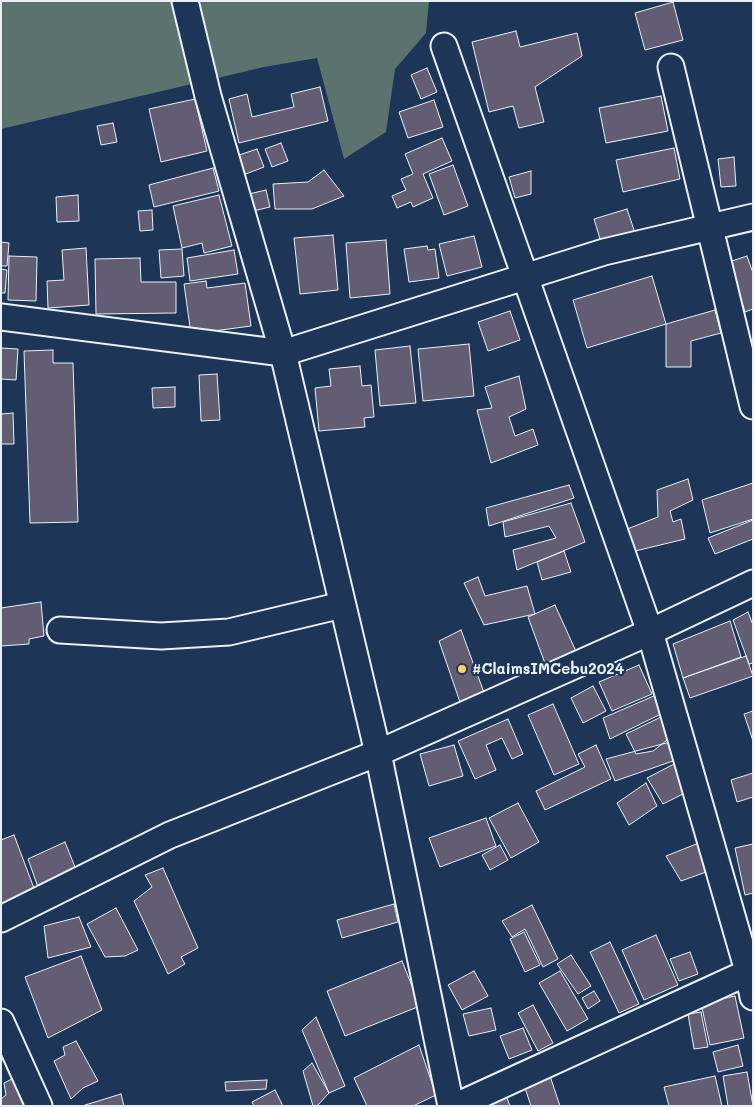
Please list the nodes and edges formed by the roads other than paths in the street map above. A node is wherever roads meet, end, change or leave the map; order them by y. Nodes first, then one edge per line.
1 (185, 1) edge
2 (444, 46) dead end
3 (671, 67) dead end
4 (753, 216) edge
5 (710, 227) junction
6 (526, 278) junction
7 (1, 317) edge
8 (282, 353) junction
9 (753, 406) edge
10 (753, 583) edge
11 (342, 605) junction
12 (60, 630) dead end
13 (650, 632) junction
14 (378, 753) junction
15 (1, 919) edge
16 (751, 970) edge
17 (753, 997) edge
18 (1, 1022) edge
19 (39, 1106) edge
20 (451, 1106) edge
21 (456, 1106) edge

1 - 8 street
2 - 6 street
3 - 5 street
4 - 5 street
5 - 6 street
5 - 9 street
6 - 8 street
6 - 13 street
7 - 8 street
8 - 11 street
10 - 13 street
11 - 12 street
11 - 14 street
13 - 14 street
13 - 16 street
14 - 15 street
14 - 20 street
16 - 17 street
16 - 21 street
18 - 19 street

